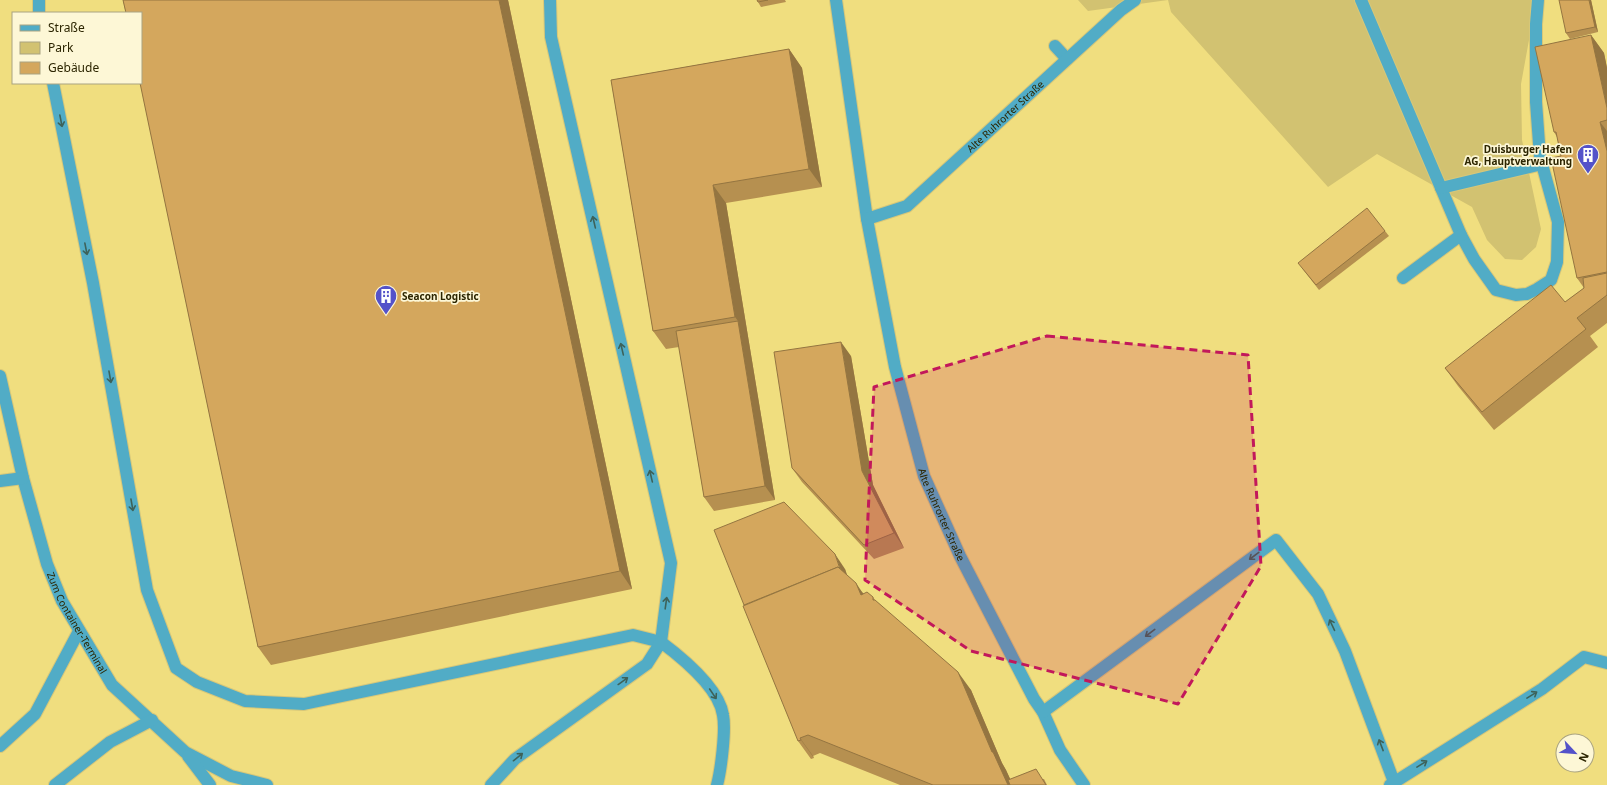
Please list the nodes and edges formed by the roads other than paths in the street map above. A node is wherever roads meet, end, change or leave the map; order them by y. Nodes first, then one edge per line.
1 (39, 0) edge
2 (550, 0) edge
3 (836, 0) edge
4 (1135, 0) edge
5 (1361, 0) edge
6 (1538, 0) edge
7 (39, 12) edge
8 (1055, 46) dead end
9 (1068, 59) junction
10 (53, 84) edge
11 (1542, 164) junction
12 (1441, 188) junction
13 (867, 219) junction
14 (1461, 235) junction
15 (1403, 278) dead end
16 (0, 376) edge
17 (24, 478) junction
18 (0, 481) edge
19 (78, 631) junction
20 (660, 642) junction
21 (1607, 663) edge
22 (1043, 712) junction
23 (152, 720) junction
24 (0, 746) edge
25 (185, 752) junction
26 (1392, 783) edge
27 (55, 785) edge
28 (210, 785) edge
29 (267, 785) edge
30 (491, 785) edge
31 (717, 785) edge
32 (1084, 785) edge

1 - 7 street
20 -> 2 street
3 - 13 street, Alte Ruhrorter Straße
4 - 9 street, Alte Ruhrorter Straße
5 - 12 street
6 - 11 street
8 - 9 street
9 - 13 street, Alte Ruhrorter Straße
10 -> 20 street
11 - 12 street
11 - 14 street
12 - 14 street
13 - 22 street, Alte Ruhrorter Straße
14 - 15 street
16 - 17 street, Zum Container-Terminal
17 - 18 street
17 - 19 street, Zum Container-Terminal
19 - 23 street, Zum Container-Terminal
19 - 24 street
30 -> 20 street
20 -> 31 street
26 -> 21 street
26 -> 22 street
22 - 32 street, Alte Ruhrorter Straße
23 - 25 street, Zum Container-Terminal
23 - 27 street
25 - 28 street
25 - 29 street, Zum Container-Terminal

